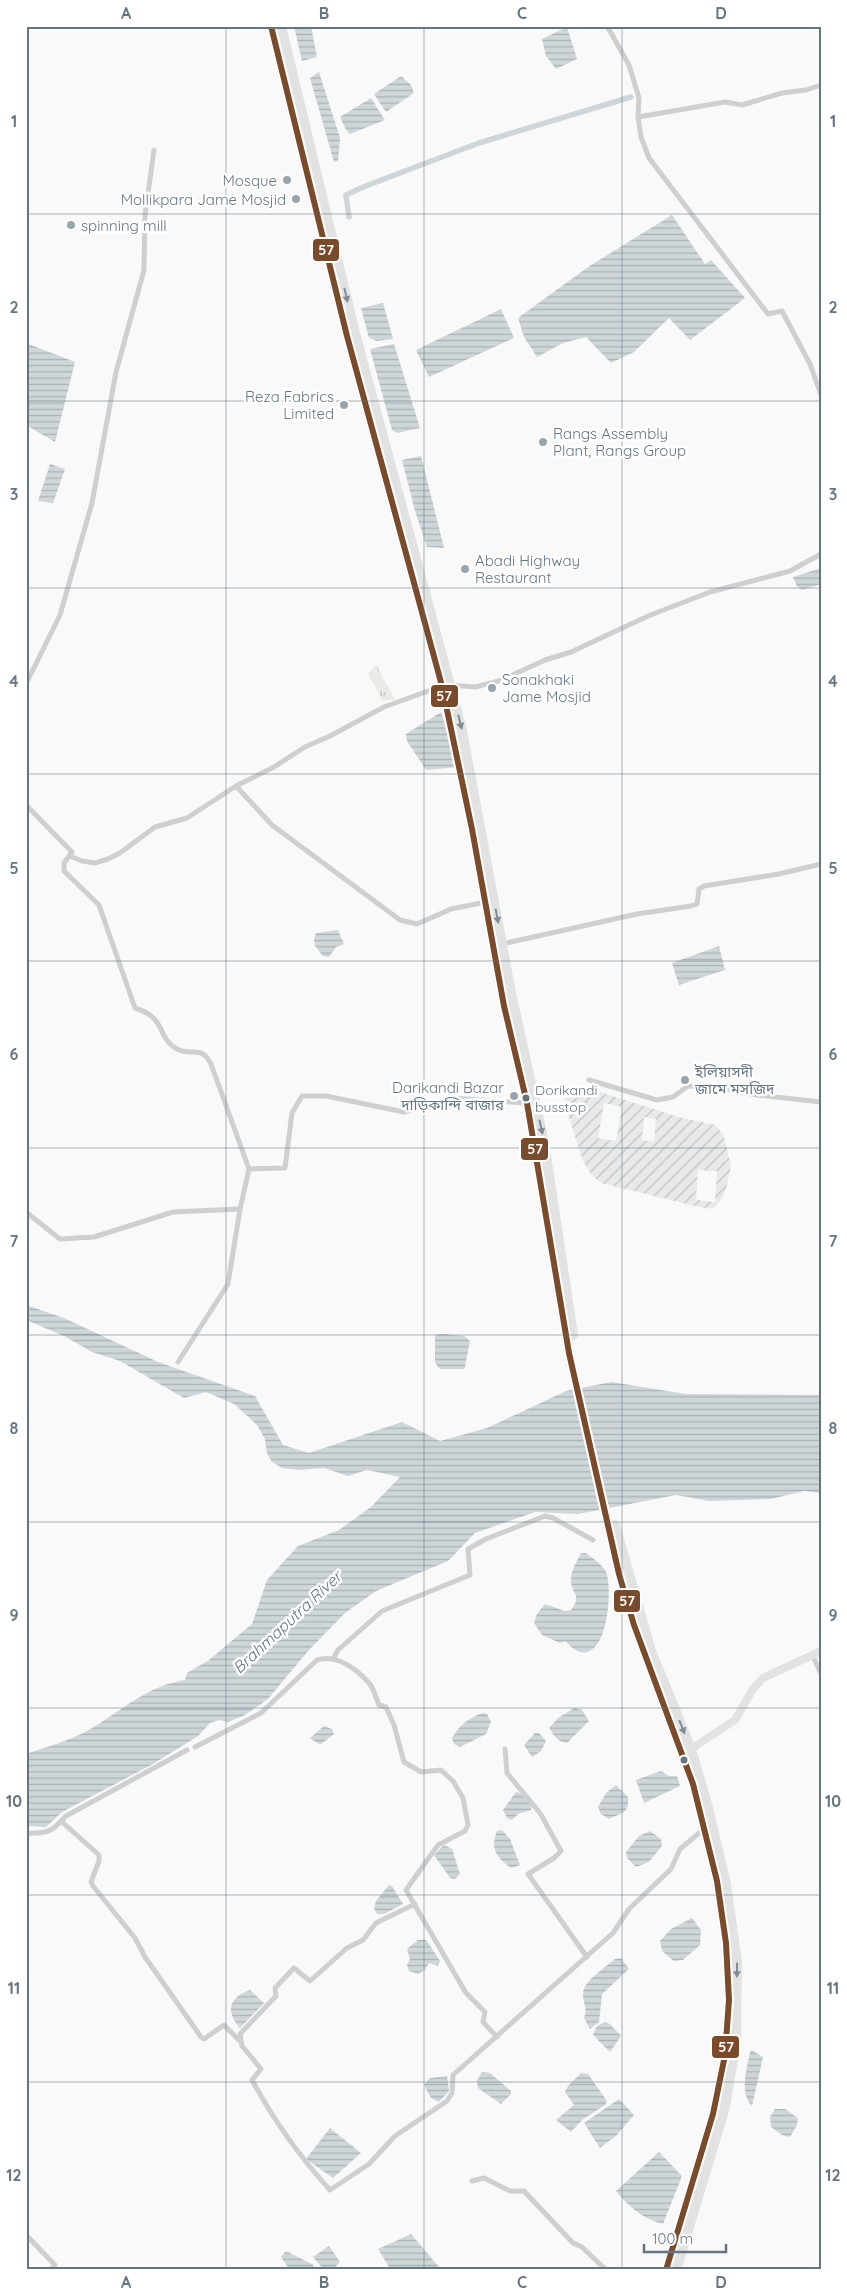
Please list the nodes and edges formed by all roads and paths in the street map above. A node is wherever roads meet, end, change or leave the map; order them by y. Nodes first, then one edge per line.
1 (271, 26) edge
2 (281, 26) edge
3 (607, 26) edge
4 (821, 85) edge
5 (638, 117) junction
6 (154, 150) dead end
7 (821, 396) edge
8 (821, 554) edge
9 (26, 684) edge
10 (446, 685) junction
11 (236, 786) junction
12 (26, 805) edge
13 (70, 856) junction
14 (821, 864) edge
15 (486, 902) junction
16 (502, 944) junction
17 (589, 1080) dead end
18 (821, 1102) edge
19 (527, 1103) junction
20 (248, 1169) junction
21 (240, 1209) junction
22 (26, 1212) edge
23 (573, 1352) junction
24 (178, 1362) dead end
25 (613, 1533) junction
26 (593, 1540) dead end
27 (821, 1651) edge
28 (812, 1654) junction
29 (333, 1659) junction
30 (821, 1674) edge
31 (195, 1747) dead end
32 (505, 1749) dead end
33 (690, 1749) junction
34 (188, 1750) dead end
35 (62, 1821) junction
36 (704, 1829) junction
37 (26, 1833) edge
38 (415, 1904) junction
39 (587, 1957) junction
40 (498, 2037) junction
41 (240, 2040) junction
42 (472, 2181) dead end
43 (26, 2235) edge
44 (54, 2268) edge
45 (606, 2270) edge
46 (666, 2270) edge
47 (676, 2270) edge

1 - 10 highway
2 -> 10 highway
3 - 5 street
4 - 5 street
5 - 7 street
6 - 9 street
8 - 10 street
10 - 11 street
10 - 15 highway
10 -> 16 highway
11 - 13 street
11 - 15 street
12 - 13 street
13 - 20 street
14 - 16 street
15 - 19 highway
16 -> 23 highway
17 - 18 street
19 - 20 street
19 - 23 highway
20 - 21 street
21 - 22 street
21 - 24 street
23 - 25 highway
25 -> 33 highway
25 - 36 highway
26 - 29 street
27 - 28 main road
28 - 30 street
28 - 33 main road
29 - 31 street
29 - 38 street
32 - 39 street
33 -> 47 highway
34 - 35 street
35 - 37 street
35 - 41 street
36 - 39 street
36 - 46 highway
38 - 40 street
38 - 41 street
39 - 40 street
40 - 41 street
42 - 45 street
43 - 44 street

